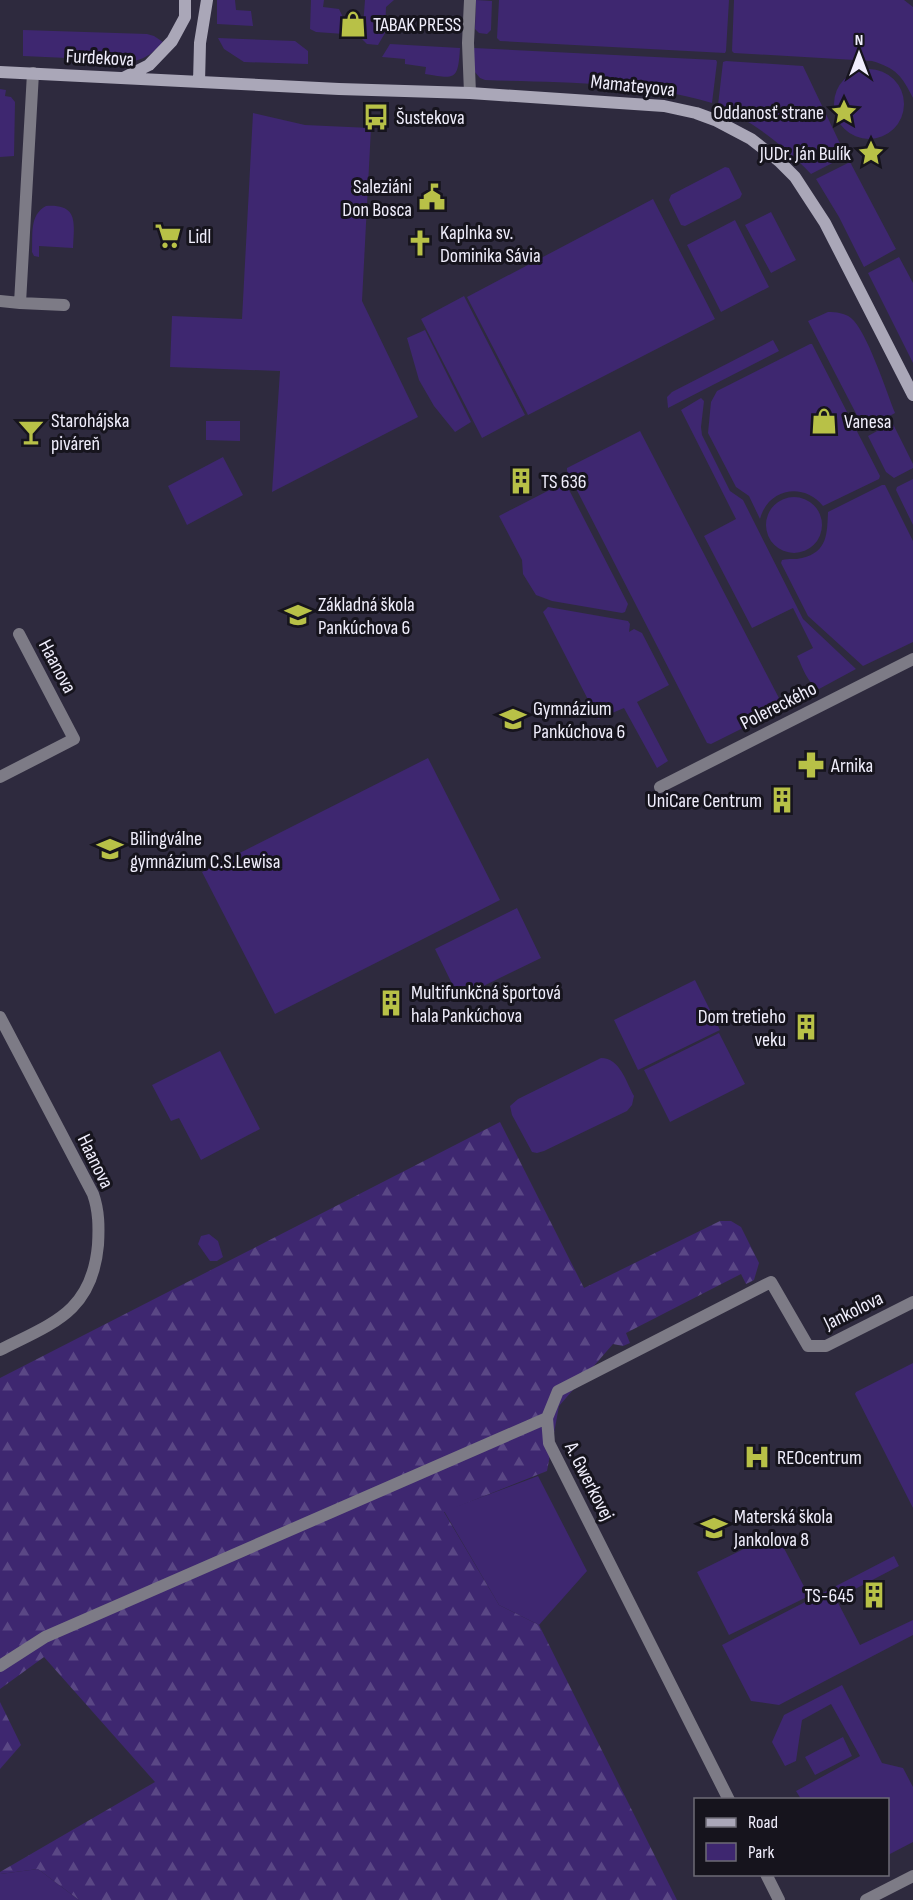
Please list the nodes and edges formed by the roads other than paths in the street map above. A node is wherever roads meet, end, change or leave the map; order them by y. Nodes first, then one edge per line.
1 (185, 0) edge
2 (207, 0) edge
3 (470, 0) edge
4 (185, 17) junction
5 (200, 43) junction
6 (0, 72) edge
7 (33, 74) junction
8 (123, 78) junction
9 (199, 82) junction
10 (470, 93) junction
11 (10, 302) edge
12 (64, 305) dead end
13 (913, 395) edge
14 (19, 634) dead end
15 (913, 660) edge
16 (0, 777) edge
17 (660, 787) dead end
18 (1, 1023) edge
19 (913, 1302) edge
20 (0, 1350) edge
21 (547, 1418) junction
22 (0, 1666) edge
23 (728, 1798) edge
24 (767, 1876) edge
25 (913, 1876) edge
26 (779, 1900) edge
27 (866, 1900) edge

1 - 4 street
2 - 5 street
3 - 10 street
4 - 5 street
4 - 8 street
5 - 9 street
6 - 7 street, Furdekova
7 - 8 street, Furdekova
7 - 11 street
8 - 9 street, Furdekova
9 - 10 street, Mamateyova
10 - 13 street, Mamateyova
11 - 12 street
14 - 16 street, Haanova
15 - 17 street, Polereckého
18 - 20 street, Haanova
19 - 21 street, Jankolova
21 - 22 street
21 - 23 street, A. Gwerkovej
24 - 26 street
25 - 27 street

